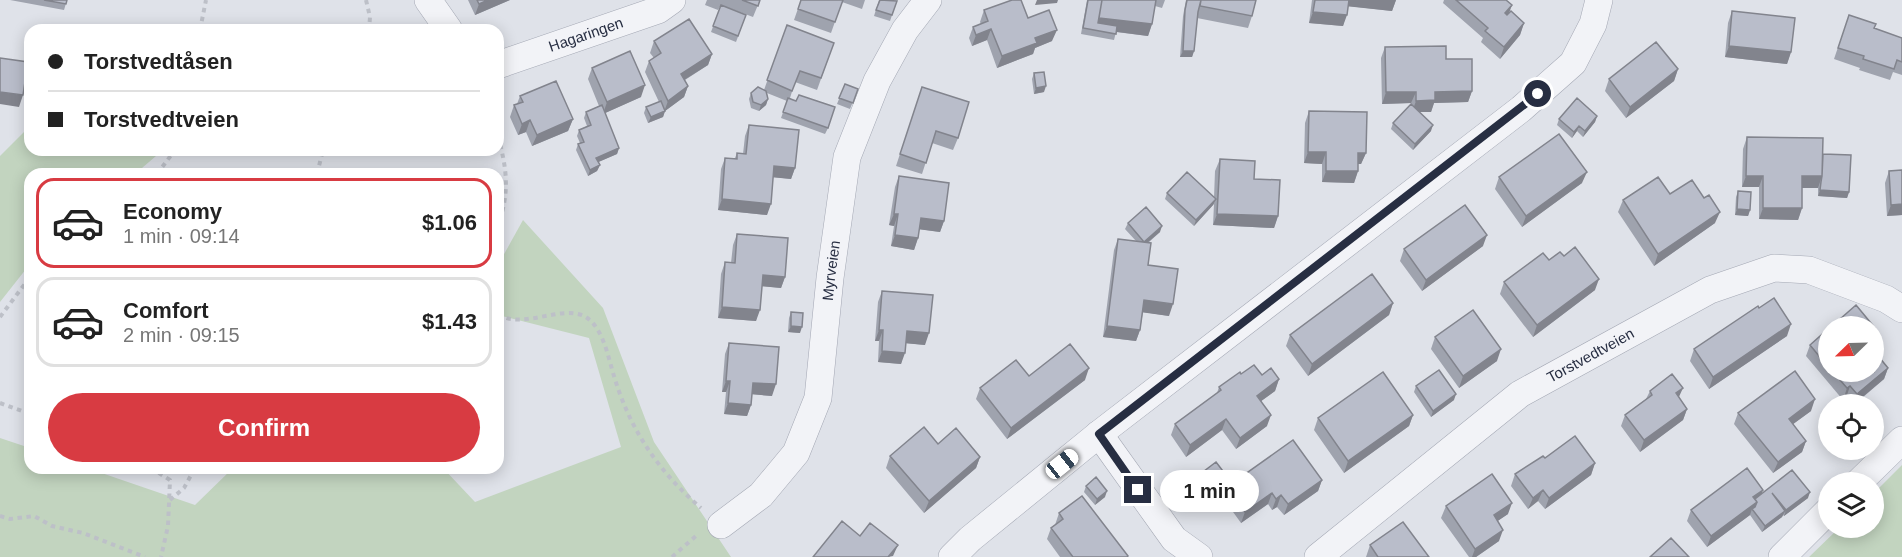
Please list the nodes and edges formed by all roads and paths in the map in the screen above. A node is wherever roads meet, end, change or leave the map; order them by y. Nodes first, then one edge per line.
1 (206, 0) edge
2 (366, 0) edge
3 (428, 0) edge
4 (672, 0) edge
5 (928, 0) edge
6 (1599, 0) edge
7 (201, 24) edge
8 (369, 24) edge
9 (445, 24) edge
10 (504, 63) edge
11 (502, 156) edge
12 (504, 210) edge
13 (24, 285) edge
14 (1902, 309) edge
15 (0, 316) edge
16 (504, 317) edge
17 (0, 403) edge
18 (24, 412) edge
19 (1099, 434) junction
20 (1902, 440) edge
21 (1869, 472) edge
22 (160, 474) edge
23 (191, 474) edge
24 (169, 501) junction
25 (0, 516) edge
26 (1818, 521) edge
27 (721, 525) junction
28 (145, 557) edge
29 (161, 557) edge
30 (672, 557) edge
31 (952, 557) edge
32 (1199, 557) edge
33 (1318, 557) edge
34 (1782, 557) edge

1 - 7 path
2 - 8 path
3 - 9 street
4 - 10 street, Hagaringen
5 - 27 street, Myrveien
6 - 19 street
11 - 12 path
13 - 15 path
14 - 33 street, Torstvedtveien
16 - 27 path
17 - 18 path
19 - 31 street
19 - 32 street
20 - 21 street
22 - 24 path
23 - 24 path
24 - 29 path
25 - 28 path
26 - 34 street
27 - 30 path

